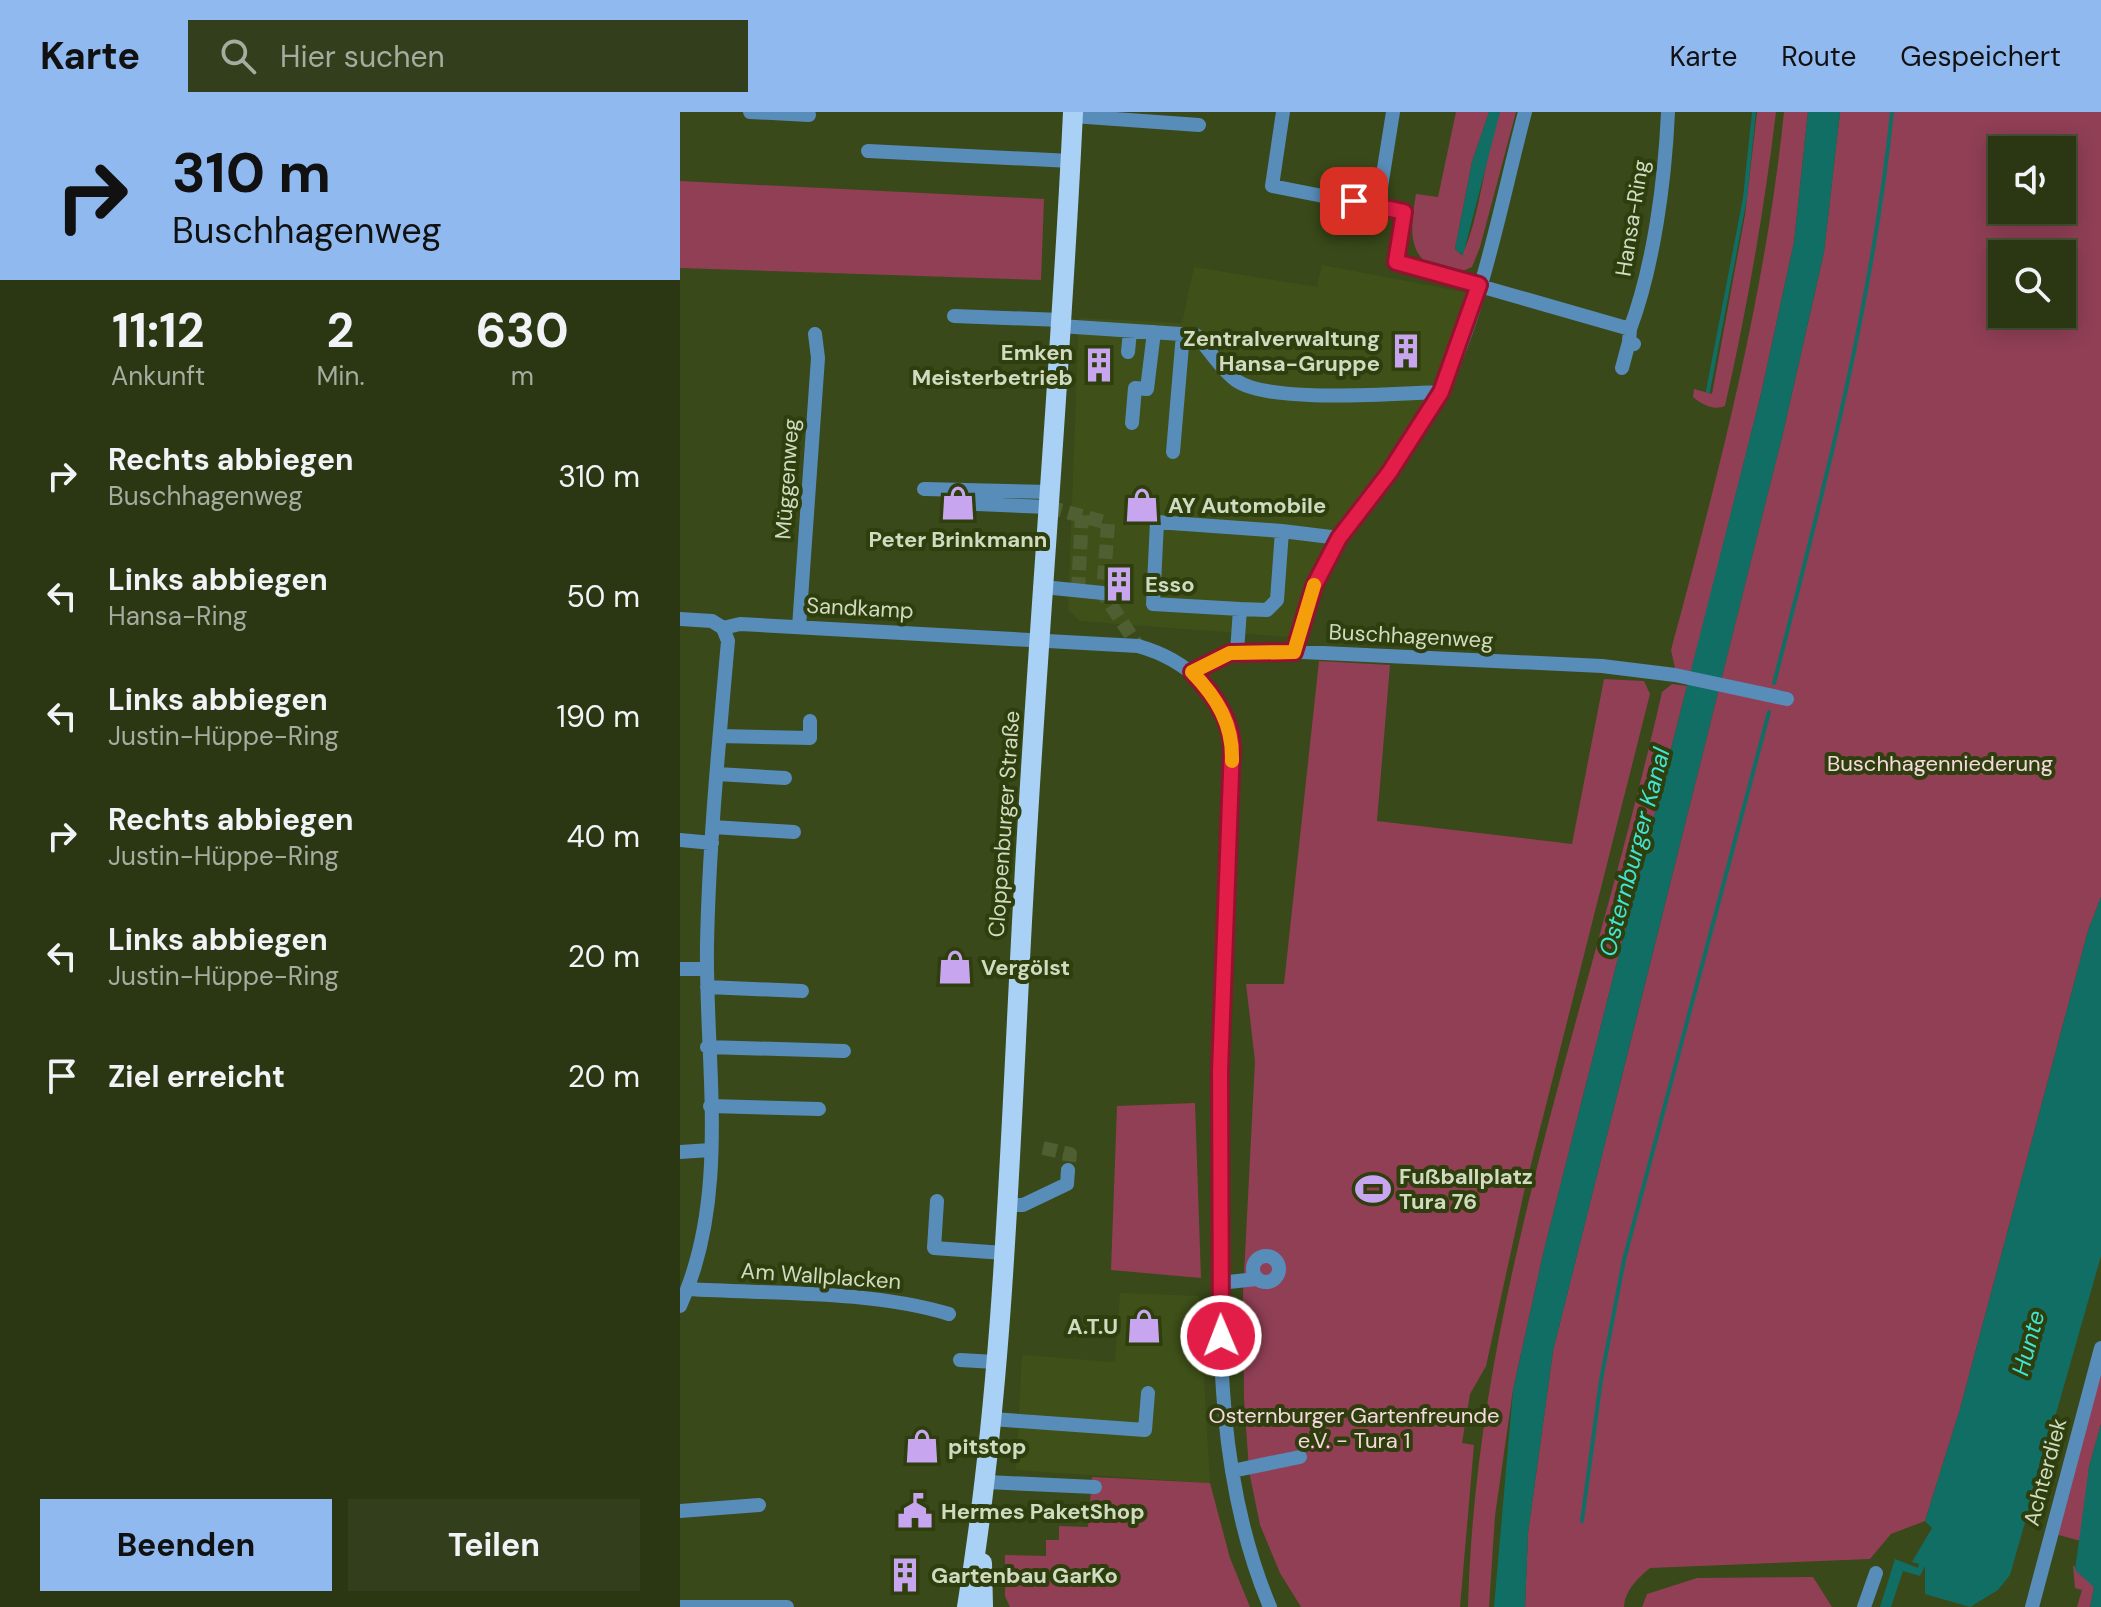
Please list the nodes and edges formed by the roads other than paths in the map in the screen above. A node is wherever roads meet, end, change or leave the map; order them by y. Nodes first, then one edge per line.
1 (750, 112) edge
2 (1283, 112) edge
3 (1393, 112) edge
4 (1525, 112) edge
5 (1668, 112) edge
6 (1073, 114) edge
7 (809, 115) dead end
8 (1199, 125) dead end
9 (868, 151) dead end
10 (1071, 161) junction
11 (1378, 206) junction
12 (1479, 285) junction
13 (954, 316) dead end
14 (1060, 323) junction
15 (1130, 331) junction
16 (1154, 332) junction
17 (815, 334) dead end
18 (1183, 334) junction
19 (1631, 338) junction
20 (1128, 352) dead end
21 (1622, 368) dead end
22 (1441, 392) junction
23 (1132, 423) dead end
24 (1173, 452) dead end
25 (924, 489) dead end
26 (1049, 499) junction
27 (977, 504) dead end
28 (1282, 531) junction
29 (1339, 538) junction
30 (1043, 587) junction
31 (1103, 593) dead end
32 (1240, 609) junction
33 (680, 619) edge
34 (799, 627) junction
35 (723, 628) junction
36 (1041, 639) junction
37 (1237, 652) junction
38 (1294, 652) junction
39 (1192, 672) junction
40 (1787, 699) dead end
41 (810, 721) dead end
42 (720, 736) junction
43 (717, 774) junction
44 (785, 778) dead end
45 (713, 827) junction
46 (794, 832) dead end
47 (680, 840) edge
48 (712, 843) junction
49 (680, 969) edge
50 (707, 969) junction
51 (707, 987) junction
52 (802, 991) dead end
53 (707, 1047) junction
54 (844, 1051) dead end
55 (710, 1106) junction
56 (819, 1109) dead end
57 (711, 1150) junction
58 (680, 1152) edge
59 (1068, 1170) dead end
60 (937, 1201) dead end
61 (1007, 1205) junction
62 (1004, 1253) junction
63 (1256, 1279) dead end
64 (1220, 1283) junction
65 (688, 1289) junction
66 (680, 1306) edge
67 (949, 1314) dead end
68 (2101, 1348) edge
69 (960, 1360) dead end
70 (995, 1362) junction
71 (1148, 1393) dead end
72 (992, 1419) junction
73 (1300, 1457) dead end
74 (1232, 1471) junction
75 (986, 1482) junction
76 (1095, 1487) dead end
77 (759, 1505) dead end
78 (680, 1511) edge
79 (980, 1539) junction
80 (1876, 1573) dead end
81 (680, 1607) edge
82 (787, 1607) edge
83 (967, 1607) edge
84 (983, 1607) edge
85 (1270, 1607) edge
86 (1864, 1607) edge
87 (2032, 1607) edge

1 - 7 street
2 - 11 street
3 - 11 street
4 - 12 street
5 - 19 street, Hansa-Ring
6 - 8 street
6 - 10 main road, Cloppenburger Straße
9 - 10 street
10 - 14 main road, Cloppenburger Straße
11 - 12 street
12 - 19 street
12 - 22 street
13 - 14 street
14 - 15 street
14 - 26 main road, Cloppenburger Straße
15 - 16 street
15 - 20 street
16 - 18 street
16 - 23 street
17 - 34 street, Müggenweg
18 - 22 street
18 - 24 street
19 - 21 street, Hansa-Ring
22 - 29 street
25 - 26 street
26 - 27 street
26 - 30 main road, Cloppenburger Straße
28 - 29 street
28 - 32 street
28 - 32 street
29 - 38 street
30 - 31 street
30 - 36 main road, Cloppenburger Straße
32 - 37 street
33 - 35 street, Sandkamp
34 - 35 street, Sandkamp
34 - 36 street, Sandkamp
35 - 42 street
36 - 39 street
36 - 61 main road, Cloppenburger Straße
37 - 38 street, Buschhagenweg
37 - 39 street, Buschhagenweg
38 - 40 street, Buschhagenweg
39 - 64 street
41 - 42 street
42 - 43 street
43 - 44 street
43 - 45 street
45 - 46 street
45 - 48 street
47 - 48 street
48 - 50 street
49 - 50 street
50 - 51 street
51 - 52 street
51 - 53 street
53 - 54 street
53 - 55 street
55 - 56 street
55 - 57 street
57 - 58 street
57 - 65 street
59 - 61 street
60 - 62 street
61 - 62 main road, Cloppenburger Straße
62 - 70 main road, Cloppenburger Straße
63 - 64 street
64 - 74 street
65 - 66 street
65 - 67 street, Am Wallplacken
68 - 87 street, Achterdiek
69 - 70 street
70 - 72 main road, Cloppenburger Straße
71 - 72 street
72 - 75 main road, Cloppenburger Straße
73 - 74 street
74 - 85 street
75 - 76 street
75 - 79 main road, Cloppenburger Straße
77 - 78 street
79 - 83 main road, Cloppenburger Straße
79 - 84 main road, Cloppenburger Straße
80 - 86 street
81 - 82 street

